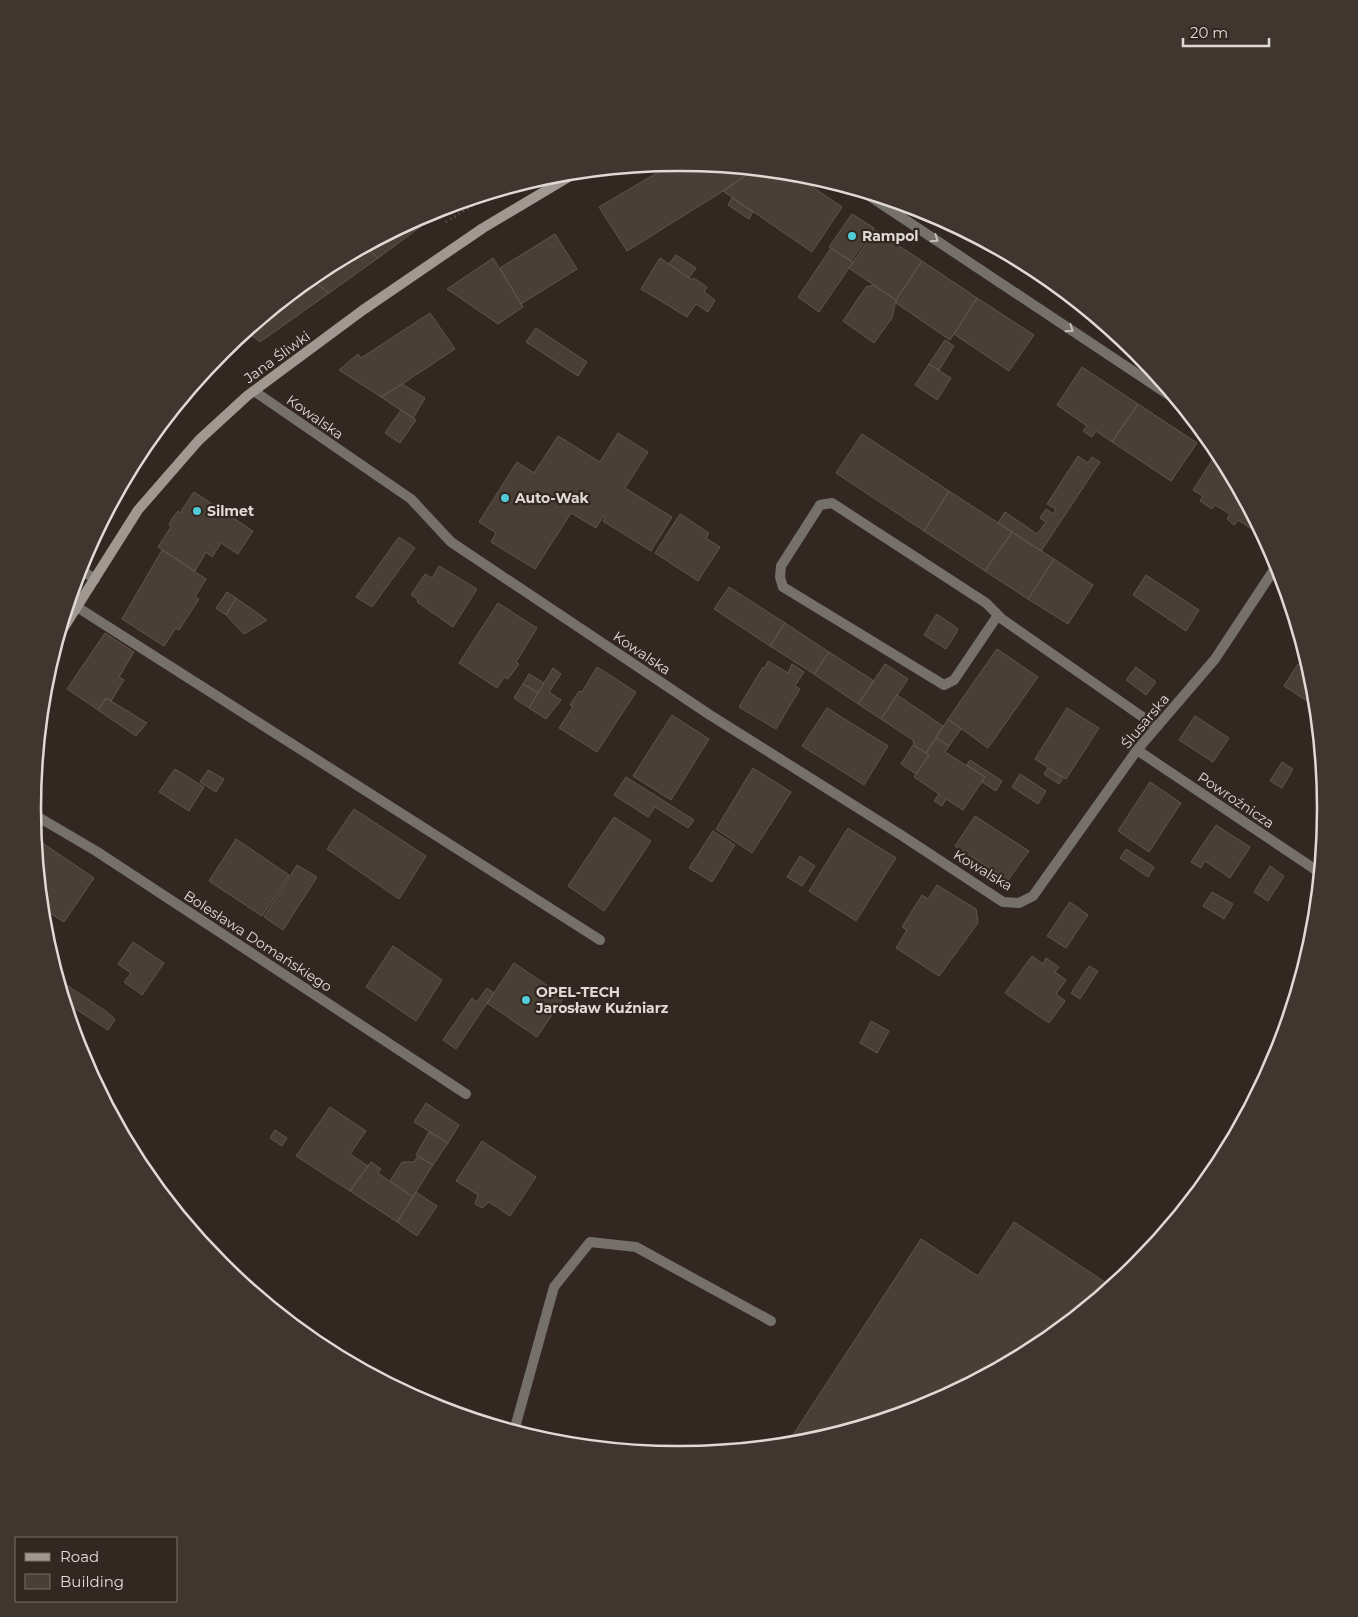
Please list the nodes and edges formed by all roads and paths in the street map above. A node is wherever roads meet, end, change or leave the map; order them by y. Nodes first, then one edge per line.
1 (560, 182) edge
2 (882, 204) edge
3 (472, 206) edge
4 (446, 222) dead end
5 (1155, 385) edge
6 (254, 391) junction
7 (87, 573) edge
8 (1271, 573) edge
9 (94, 579) junction
10 (77, 607) junction
11 (72, 615) edge
12 (998, 615) junction
13 (1157, 727) junction
14 (1137, 750) junction
15 (42, 819) edge
16 (1313, 868) edge
17 (1033, 896) joint
18 (600, 940) dead end
19 (466, 1094) dead end
20 (771, 1321) dead end
21 (516, 1425) edge

1 - 6 street, Jana Śliwki
2 -> 5 street
3 - 4 path
6 - 9 street, Jana Śliwki
6 - 17 street, Kowalska
7 - 9 street
8 - 13 street, Ślusarska
9 - 10 street, Jana Śliwki
10 - 11 street, Jana Śliwki
10 - 18 street
12 - 12 street
12 - 13 street
13 - 14 street, Ślusarska
14 - 16 street, Powroźnicza
14 - 17 street, Ślusarska
15 - 19 street, Bolesława Domańskiego
20 - 21 street

